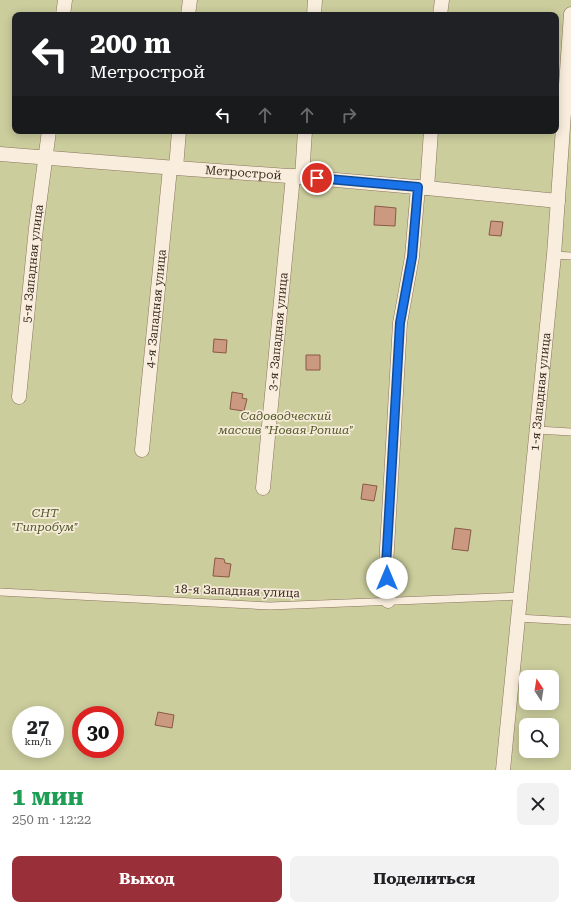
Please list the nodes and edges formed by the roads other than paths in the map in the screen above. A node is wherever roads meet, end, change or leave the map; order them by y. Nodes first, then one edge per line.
1 (65, 0) edge
2 (190, 0) edge
3 (315, 0) edge
4 (442, 0) edge
5 (63, 12) edge
6 (188, 12) edge
7 (314, 12) edge
8 (440, 12) edge
9 (571, 14) edge
10 (568, 100) edge
11 (48, 134) edge
12 (179, 134) edge
13 (305, 134) edge
14 (431, 134) edge
15 (0, 154) edge
16 (45, 158) junction
17 (173, 168) junction
18 (298, 177) junction
19 (422, 187) junction
20 (558, 201) junction
21 (554, 255) junction
22 (571, 256) edge
23 (19, 397) dead end
24 (537, 430) junction
25 (571, 432) edge
26 (142, 450) dead end
27 (263, 488) dead end
28 (0, 592) edge
29 (520, 596) junction
30 (388, 601) junction
31 (518, 618) junction
32 (571, 621) edge
33 (504, 770) edge

1 - 5 street
2 - 6 street
3 - 7 street
4 - 8 street
9 - 10 street, 1-я Западная улица
10 - 20 street, 1-я Западная улица
11 - 16 street, 5-я Западная улица
12 - 17 street, 4-я Западная улица
13 - 18 street, 3-я Западная улица
14 - 19 street
15 - 16 street, Метрострой
16 - 17 street, Метрострой
16 - 23 street, 5-я Западная улица
17 - 18 street, Метрострой
17 - 26 street, 4-я Западная улица
18 - 19 street, Метрострой
18 - 27 street, 3-я Западная улица
19 - 20 street, Метрострой
19 - 30 street
20 - 21 street, 1-я Западная улица
21 - 22 lane
21 - 24 street, 1-я Западная улица
24 - 25 lane
24 - 29 street, 1-я Западная улица
28 - 30 lane, 18-я Западная улица
29 - 30 lane, 18-я Западная улица
29 - 31 street, 1-я Западная улица
31 - 32 lane
31 - 33 street, 1-я Западная улица

